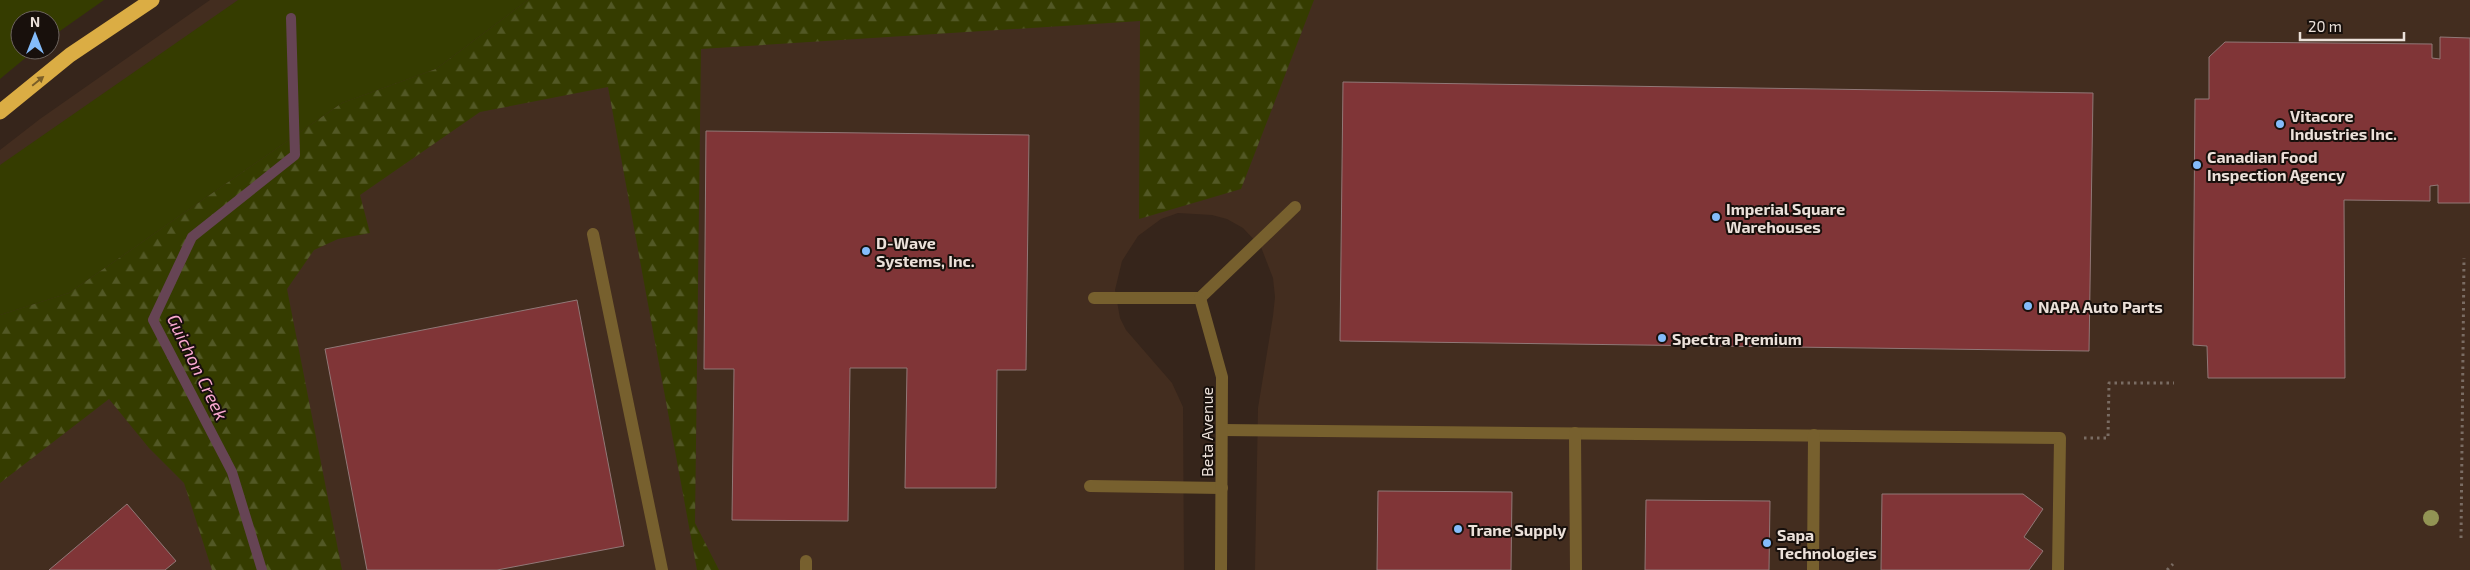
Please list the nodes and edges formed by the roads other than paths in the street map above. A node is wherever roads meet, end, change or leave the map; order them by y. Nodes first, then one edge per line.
1 (152, 0) edge
2 (0, 112) edge
3 (1295, 207) dead end
4 (594, 234) dead end
5 (1094, 298) dead end
6 (1200, 298) junction
7 (1222, 430) junction
8 (1575, 433) junction
9 (1814, 436) junction
10 (1090, 486) dead end
11 (1222, 488) junction
12 (662, 570) edge
13 (1221, 570) edge
14 (1576, 570) edge
15 (1813, 570) edge
16 (2058, 570) edge

2 -> 1 highway
3 - 6 street
4 - 12 street
5 - 6 street
6 - 7 street, Beta Avenue
7 - 8 street
7 - 11 street, Beta Avenue
8 - 9 street
8 - 14 street
9 - 15 street
9 - 16 street
10 - 11 street
11 - 13 street, Beta Avenue

